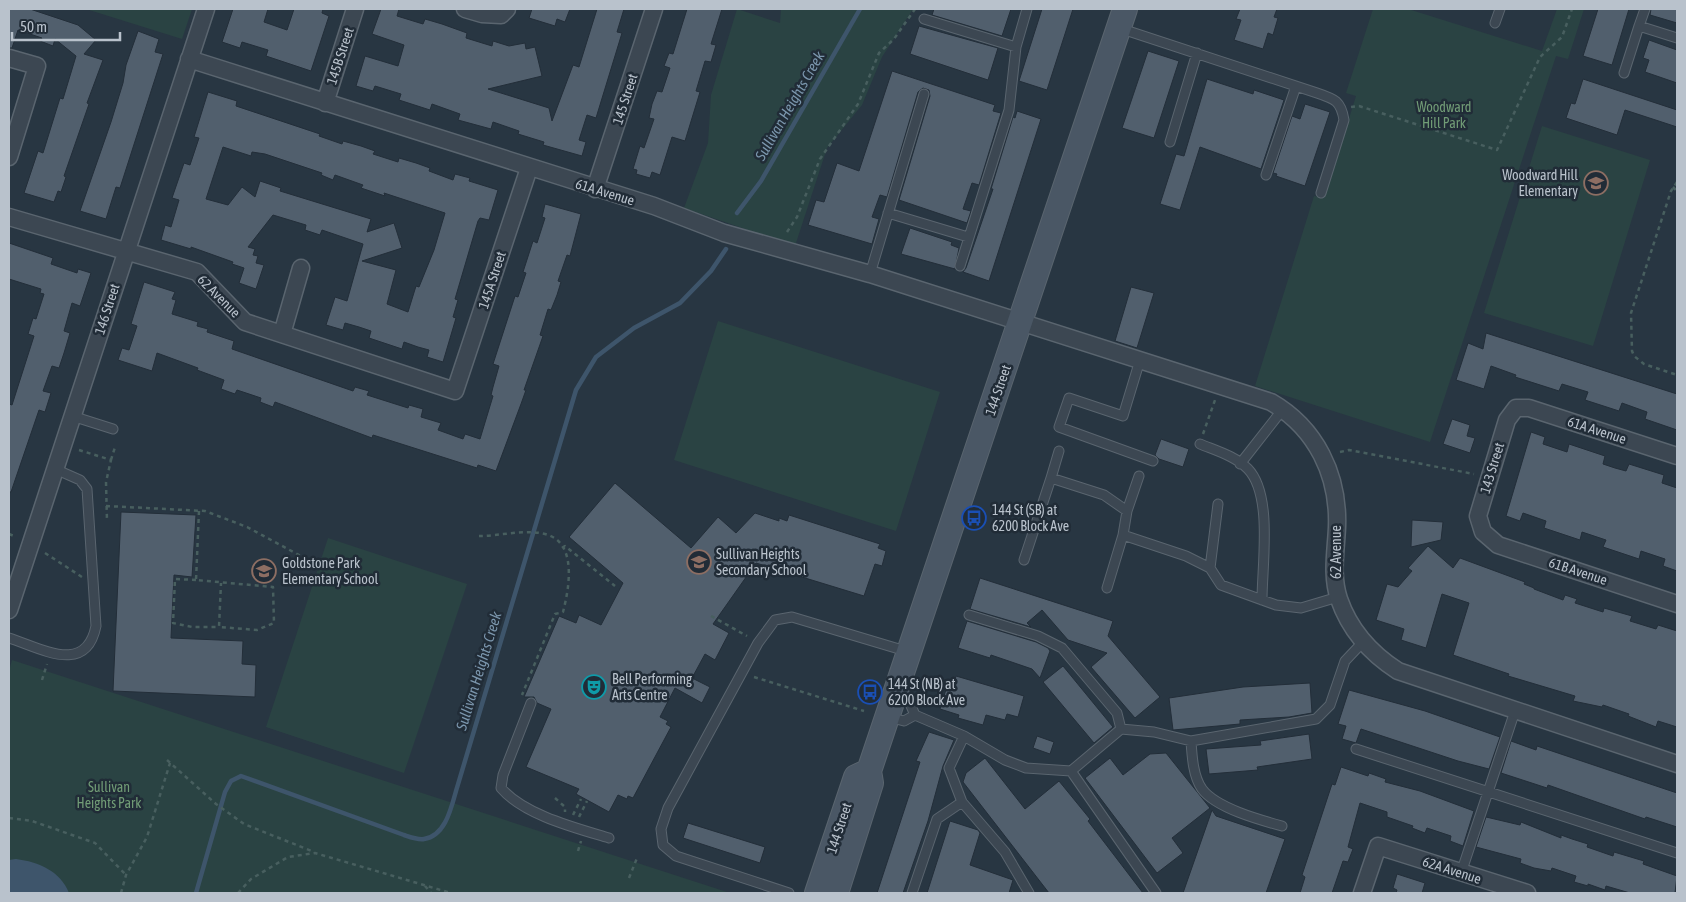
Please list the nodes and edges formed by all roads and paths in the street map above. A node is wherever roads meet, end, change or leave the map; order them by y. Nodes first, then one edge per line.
1 (206, 9) edge
2 (355, 9) edge
3 (465, 9) edge
4 (654, 9) edge
5 (915, 9) edge
6 (1027, 9) edge
7 (1500, 9) edge
8 (1572, 9) edge
9 (1645, 9) edge
10 (504, 12) edge
11 (1122, 18) edge
12 (924, 19) dead end
13 (1495, 23) dead end
14 (1639, 26) junction
15 (1677, 38) edge
16 (1016, 48) junction
17 (1198, 54) junction
18 (9, 58) edge
19 (189, 59) junction
20 (1624, 73) dead end
21 (1296, 86) junction
22 (924, 94) dead end
23 (325, 103) junction
24 (1342, 108) junction
25 (1170, 142) dead end
26 (9, 157) edge
27 (529, 168) junction
28 (1266, 175) dead end
29 (1677, 182) edge
30 (1673, 187) junction
31 (595, 189) junction
32 (1677, 191) edge
33 (1321, 192) dead end
34 (888, 213) junction
35 (9, 218) edge
36 (787, 232) dead end
37 (968, 237) junction
38 (126, 252) junction
39 (960, 266) dead end
40 (301, 268) dead end
41 (870, 274) junction
42 (1021, 323) junction
43 (282, 334) junction
44 (1140, 360) junction
45 (1677, 375) edge
46 (456, 391) joint
47 (1215, 400) dead end
48 (1516, 408) joint
49 (1283, 409) junction
50 (72, 416) junction
51 (114, 430) dead end
52 (1201, 441) joint
53 (115, 447) dead end
54 (79, 450) dead end
55 (1058, 451) dead end
56 (1340, 452) dead end
57 (1677, 456) edge
58 (111, 460) junction
59 (1153, 460) dead end
60 (1240, 464) junction
61 (55, 469) junction
62 (1474, 474) dead end
63 (1139, 476) dead end
64 (1052, 478) junction
65 (1218, 504) dead end
66 (106, 506) junction
67 (199, 511) junction
68 (1127, 511) junction
69 (107, 521) dead end
70 (1483, 532) joint
71 (9, 534) edge
72 (14, 536) dead end
73 (479, 536) dead end
74 (1123, 536) junction
75 (562, 548) junction
76 (45, 553) dead end
77 (1024, 560) dead end
78 (310, 561) dead end
79 (1210, 568) junction
80 (85, 579) dead end
81 (196, 580) junction
82 (221, 582) junction
83 (615, 586) dead end
84 (1107, 588) dead end
85 (1338, 597) junction
86 (1262, 600) junction
87 (1677, 604) edge
88 (9, 610) edge
89 (969, 615) dead end
90 (711, 616) dead end
91 (219, 627) junction
92 (747, 636) dead end
93 (9, 638) edge
94 (1363, 642) junction
95 (909, 652) junction
96 (47, 662) dead end
97 (754, 677) dead end
98 (42, 680) dead end
99 (529, 702) joint
100 (892, 706) junction
101 (864, 711) dead end
102 (1515, 711) junction
103 (915, 715) junction
104 (1121, 729) junction
105 (964, 736) junction
106 (1191, 741) junction
107 (1356, 749) dead end
108 (1677, 764) edge
109 (1070, 771) junction
110 (1487, 791) junction
111 (554, 798) dead end
112 (581, 798) dead end
113 (587, 801) dead end
114 (962, 802) junction
115 (575, 812) dead end
116 (566, 816) dead end
117 (9, 818) edge
118 (578, 820) dead end
119 (1282, 826) dead end
120 (582, 837) dead end
121 (609, 838) dead end
122 (578, 851) dead end
123 (315, 853) junction
124 (1677, 853) edge
125 (637, 858) dead end
126 (1461, 872) junction
127 (126, 875) junction
128 (628, 878) dead end
129 (424, 885) junction
130 (823, 890) edge
131 (121, 893) edge
132 (238, 893) edge
133 (431, 893) edge
134 (451, 893) edge
135 (789, 893) edge
136 (912, 893) edge
137 (1029, 893) edge
138 (1156, 893) edge
139 (1362, 893) edge
140 (1527, 893) edge

1 - 19 street, 146 Street
2 - 23 street, 145B Street
3 - 10 street
4 - 31 street, 145 Street
5 - 36 path
6 - 16 lane
7 - 13 lane
8 - 24 path
9 - 14 lane
11 - 17 lane
11 - 42 main road, 144 Street
12 - 16 lane
14 - 15 lane
14 - 20 lane
16 - 37 lane
17 - 21 lane
17 - 25 lane
18 - 26 street
19 - 23 street, 61A Avenue
19 - 38 street, 146 Street
21 - 24 lane
21 - 28 lane
22 - 34 lane
23 - 27 street, 61A Avenue
24 - 33 lane
27 - 31 street, 61A Avenue
27 - 46 street, 145A Street
29 - 30 path
30 - 32 path
30 - 45 path
31 - 41 street, 61A Avenue
34 - 37 lane
34 - 41 lane
35 - 38 street, 62 Avenue
37 - 39 lane
38 - 43 street, 62 Avenue
38 - 50 street, 146 Street
40 - 43 street
41 - 42 street, 61A Avenue
42 - 44 street, 62 Avenue
42 - 95 main road, 144 Street
43 - 46 street, 62 Avenue
44 - 49 street, 62 Avenue
44 - 59 lane
47 - 52 path
48 - 57 street, 61A Avenue
48 - 70 street, 143 Street
49 - 60 lane
49 - 85 street, 62 Avenue
50 - 51 lane
50 - 61 street, 146 Street
52 - 60 lane
53 - 58 path
54 - 58 path
55 - 64 lane
56 - 62 path
58 - 66 path
60 - 86 lane
61 - 88 street, 146 Street
61 - 93 lane
63 - 68 lane
64 - 68 lane
64 - 77 lane
65 - 79 lane
66 - 67 path
66 - 69 path
67 - 78 path
67 - 81 path
68 - 74 lane
70 - 87 street, 61B Avenue
71 - 72 path
73 - 75 path
74 - 79 lane
74 - 84 lane
75 - 83 path
75 - 99 path
76 - 80 path
79 - 86 lane
81 - 82 path
81 - 91 path
82 - 91 path
82 - 91 path
85 - 86 lane
85 - 94 street, 62 Avenue
89 - 104 lane
90 - 92 path
94 - 102 street, 62 Avenue
94 - 106 lane
95 - 100 main road, 144 Street
95 - 135 lane
96 - 98 path
97 - 101 path
99 - 121 lane
100 - 103 lane
100 - 103 lane
100 - 130 main road, 144 Street
102 - 108 street, 62 Avenue
102 - 110 lane
103 - 105 lane
104 - 106 lane
104 - 109 lane
105 - 109 lane
105 - 114 lane
106 - 119 lane
107 - 110 lane
109 - 138 lane
110 - 124 lane
110 - 126 lane
111 - 116 path
112 - 115 path
113 - 118 path
114 - 136 lane
114 - 137 lane
117 - 127 path
120 - 122 path
123 - 127 path
123 - 129 path
123 - 132 path
125 - 128 path
126 - 139 street, 62A Avenue
126 - 140 street, 62A Avenue
127 - 131 path
129 - 133 path
129 - 134 path

